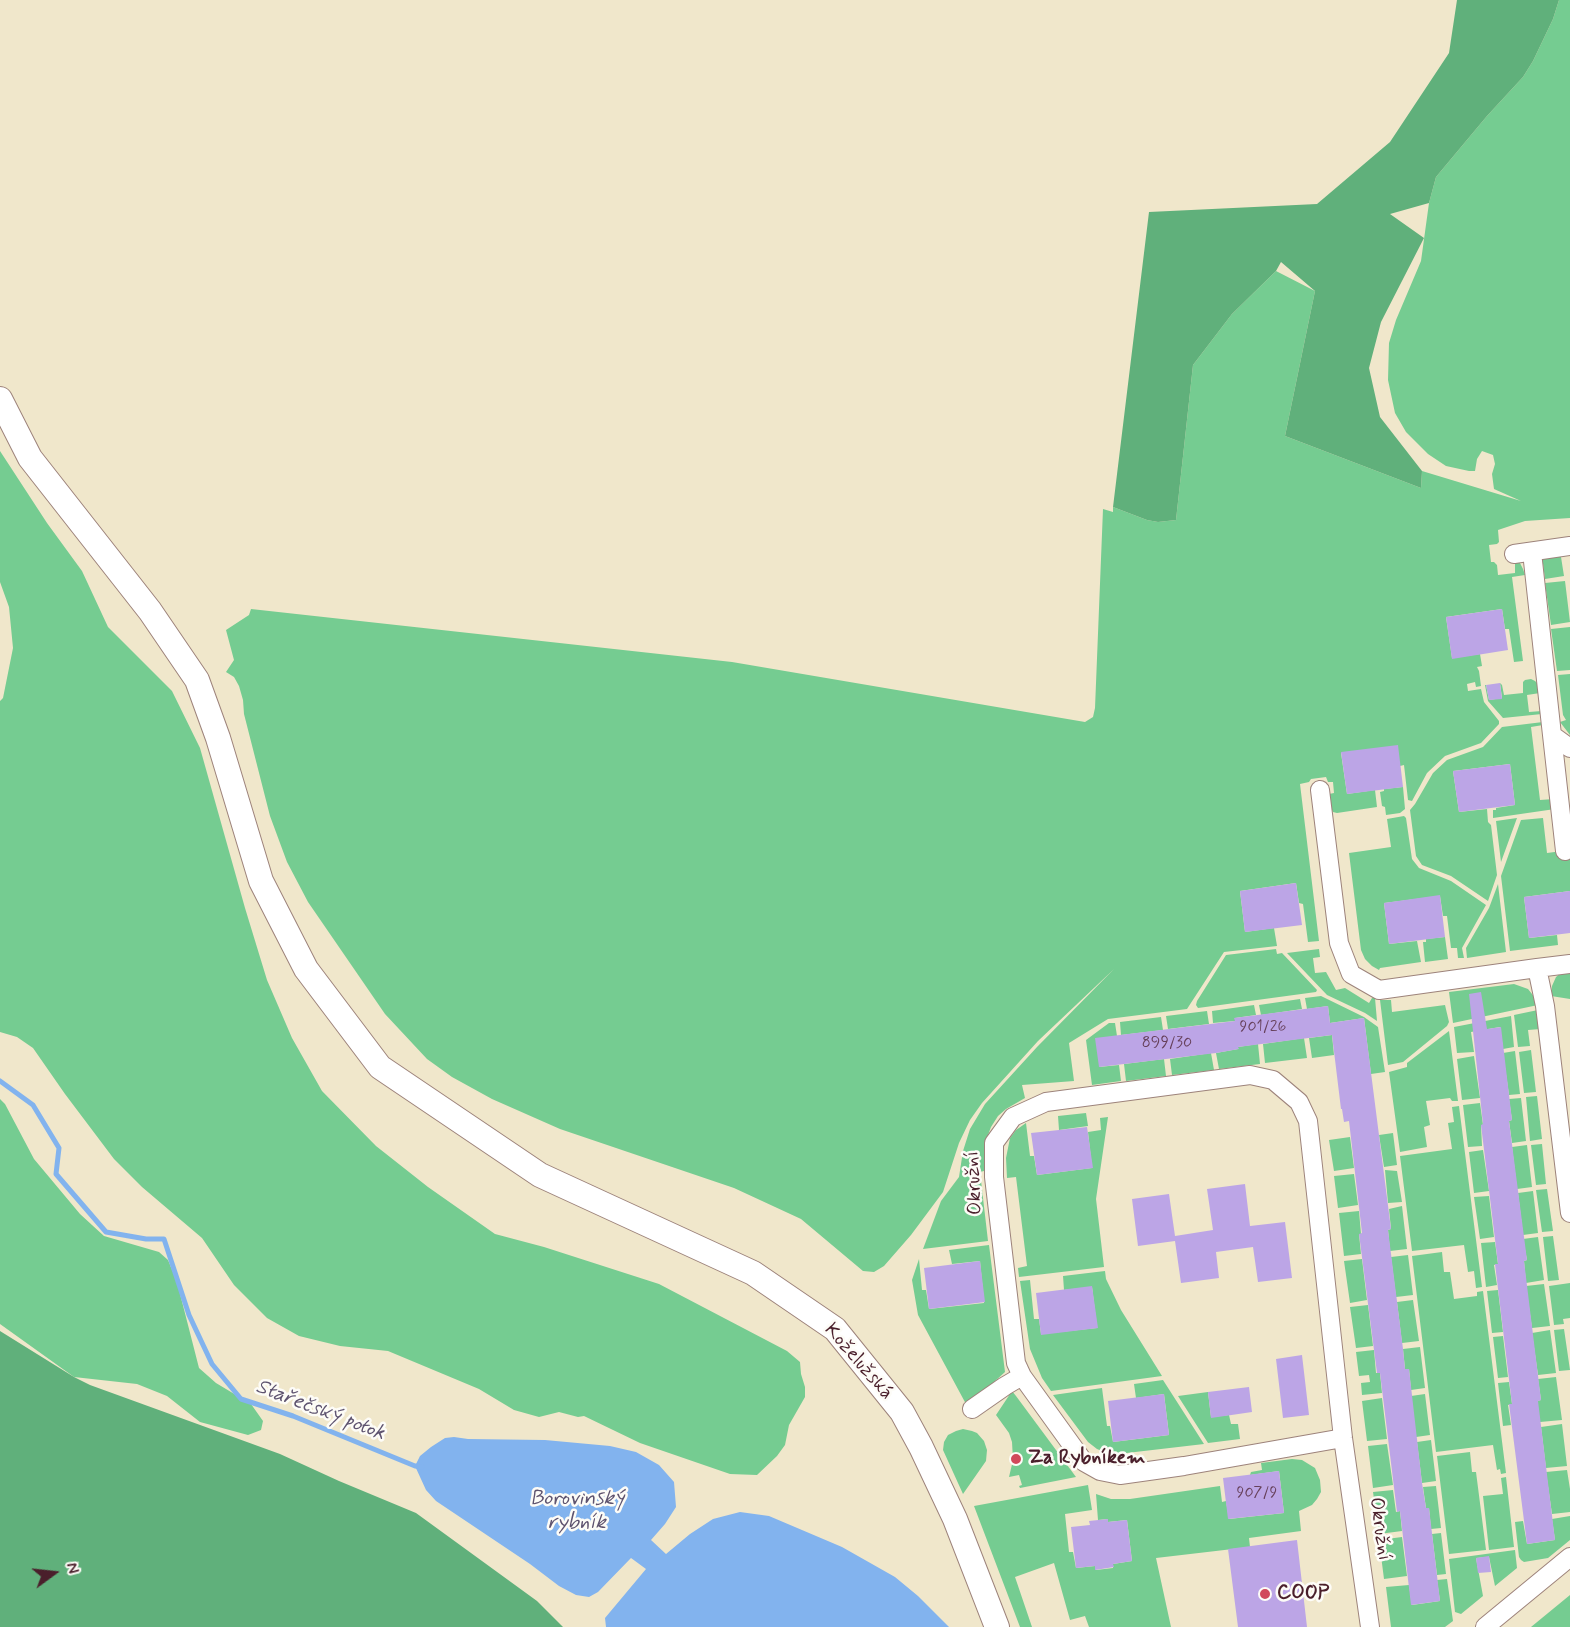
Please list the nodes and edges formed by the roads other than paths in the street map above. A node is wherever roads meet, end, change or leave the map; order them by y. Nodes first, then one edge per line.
1 (0, 399) edge
2 (1570, 546) edge
3 (1552, 735) junction
4 (1570, 748) edge
5 (1320, 789) dead end
6 (1565, 851) dead end
7 (1570, 964) edge
8 (1537, 968) junction
9 (1570, 1213) edge
10 (1022, 1376) junction
11 (972, 1409) dead end
12 (1343, 1438) junction
13 (1570, 1557) edge
14 (997, 1627) edge
15 (1370, 1627) edge
16 (1485, 1627) edge

1 - 14 main road, Koželužská
2 - 3 street
3 - 4 street
3 - 6 street
5 - 8 street
7 - 8 street
8 - 9 street
10 - 11 street
10 - 12 street, Okružní
10 - 12 street, Okružní
12 - 15 street, Okružní
13 - 16 street

